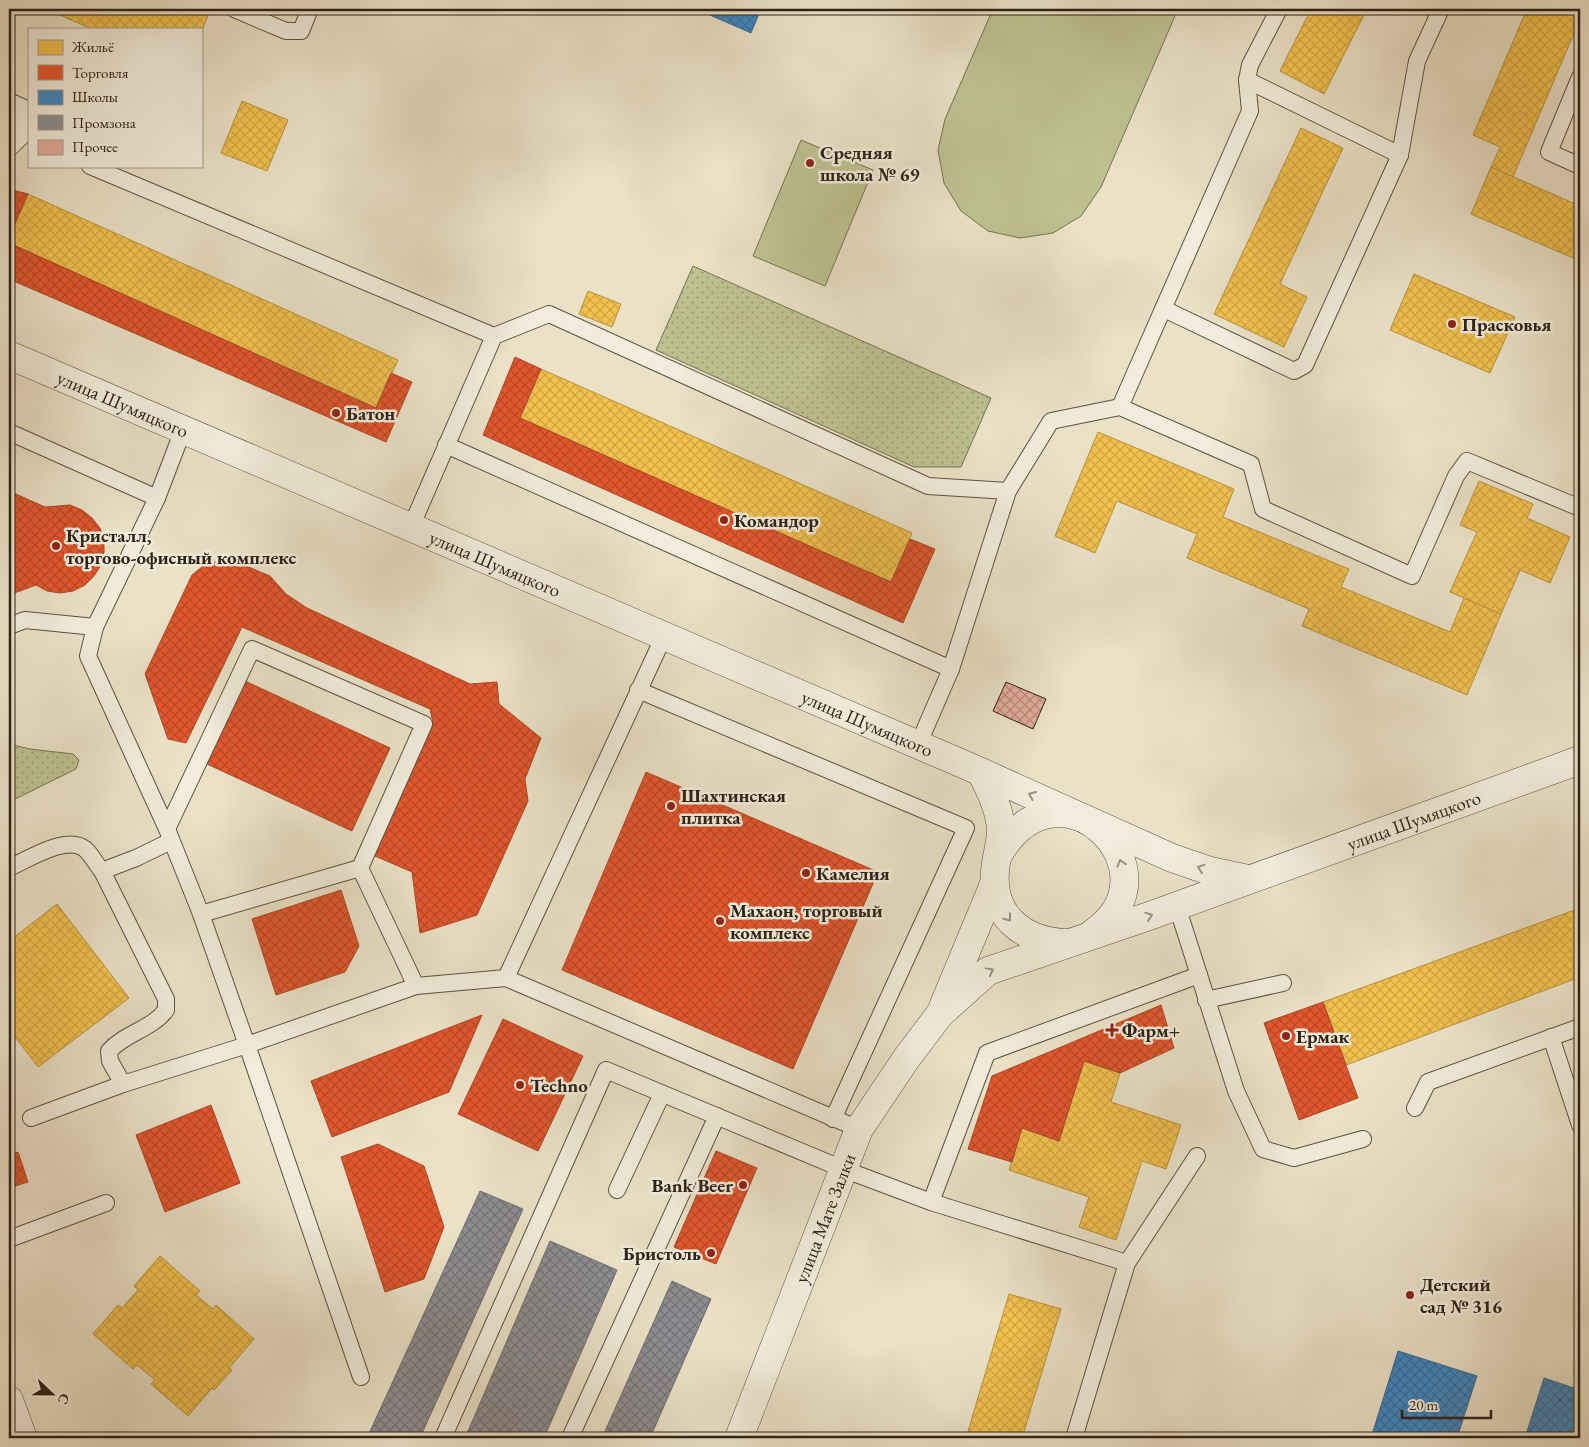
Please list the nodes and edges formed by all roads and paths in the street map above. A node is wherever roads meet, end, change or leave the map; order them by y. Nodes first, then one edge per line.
1 (234, 9) edge
2 (310, 9) edge
3 (1279, 9) edge
4 (1441, 9) edge
5 (1580, 77) edge
6 (1247, 80) junction
7 (9, 101) edge
8 (19, 142) edge
9 (1400, 155) junction
10 (1580, 166) edge
11 (95, 168) edge
12 (1164, 309) junction
13 (494, 336) junction
14 (9, 355) edge
15 (1120, 407) junction
16 (183, 430) junction
17 (9, 432) edge
18 (446, 445) junction
19 (1008, 491) junction
20 (157, 498) junction
21 (1580, 508) edge
22 (411, 527) junction
23 (9, 626) edge
24 (95, 627) junction
25 (664, 636) junction
26 (951, 669) junction
27 (638, 690) junction
28 (918, 745) junction
29 (1580, 760) edge
30 (981, 772) junction
31 (1092, 822) junction
32 (169, 835) junction
33 (998, 855) junction
34 (9, 868) edge
35 (360, 868) junction
36 (102, 870) junction
37 (1248, 879) junction
38 (994, 884) junction
39 (1177, 906) junction
40 (201, 914) junction
41 (1076, 941) junction
42 (1199, 975) junction
43 (506, 978) junction
44 (1283, 983) dead end
45 (416, 986) junction
46 (1206, 1000) junction
47 (940, 1014) junction
48 (1580, 1027) edge
49 (1551, 1038) junction
50 (247, 1045) junction
51 (123, 1084) junction
52 (662, 1094) junction
53 (1415, 1108) dead end
54 (717, 1116) junction
55 (31, 1118) dead end
56 (833, 1119) junction
57 (1580, 1125) edge
58 (859, 1129) junction
59 (1362, 1140) dead end
60 (1196, 1156) dead end
61 (843, 1169) junction
62 (616, 1190) dead end
63 (106, 1202) dead end
64 (931, 1202) junction
65 (9, 1239) edge
66 (1126, 1263) junction
67 (361, 1377) dead end
68 (9, 1400) edge
69 (23, 1438) edge
70 (443, 1438) edge
71 (570, 1438) edge
72 (739, 1438) edge
73 (1074, 1438) edge

1 - 2 lane
3 - 6 lane
4 - 9 lane
5 - 10 lane
6 - 9 lane
6 - 12 lane
7 - 8 lane
9 - 12 lane
11 - 13 lane
12 - 15 lane
13 - 18 lane
13 - 19 lane
14 - 16 street, улица Шумяцкого
15 - 19 lane
15 - 21 lane
16 - 20 lane
16 - 22 street, улица Шумяцкого
17 - 20 lane
18 - 22 lane
18 - 26 lane
19 - 26 lane
20 - 24 lane
22 - 25 street, улица Шумяцкого
23 - 24 lane
24 - 32 lane
25 - 27 lane
25 - 28 street, улица Шумяцкого
26 - 28 lane
27 - 43 lane
27 - 56 lane
28 - 30 street, улица Шумяцкого
29 - 37 street, улица Шумяцкого
31 -> 30 street, улица Шумяцкого
30 - 33 street
31 - 33 street
37 -> 31 street
41 -> 31 street
32 - 35 lane
32 - 36 lane
32 - 40 lane
33 - 38 street
34 - 36 lane
35 - 40 lane
35 - 45 lane
36 - 51 lane
37 - 39 street, улица Шумяцкого
38 -> 41 street
38 - 47 street
41 -> 39 street, улица Шумяцкого
39 - 42 lane
40 - 50 lane
47 -> 41 street, улица Шумяцкого
42 - 46 lane
42 - 64 lane
43 - 45 lane
43 - 56 lane
44 - 46 lane
45 - 50 lane
46 - 59 lane
47 - 58 street, улица Мате Залки
48 - 49 lane
49 - 53 lane
49 - 57 lane
50 - 51 lane
50 - 67 lane
51 - 55 lane
52 - 54 lane
52 - 62 lane
52 - 70 lane
54 - 61 lane
54 - 71 lane
56 - 58 lane
58 - 61 street, улица Мате Залки
60 - 66 lane
61 - 64 lane
61 - 72 street, улица Мате Залки
63 - 65 lane
64 - 66 lane
66 - 73 lane
68 - 69 street

